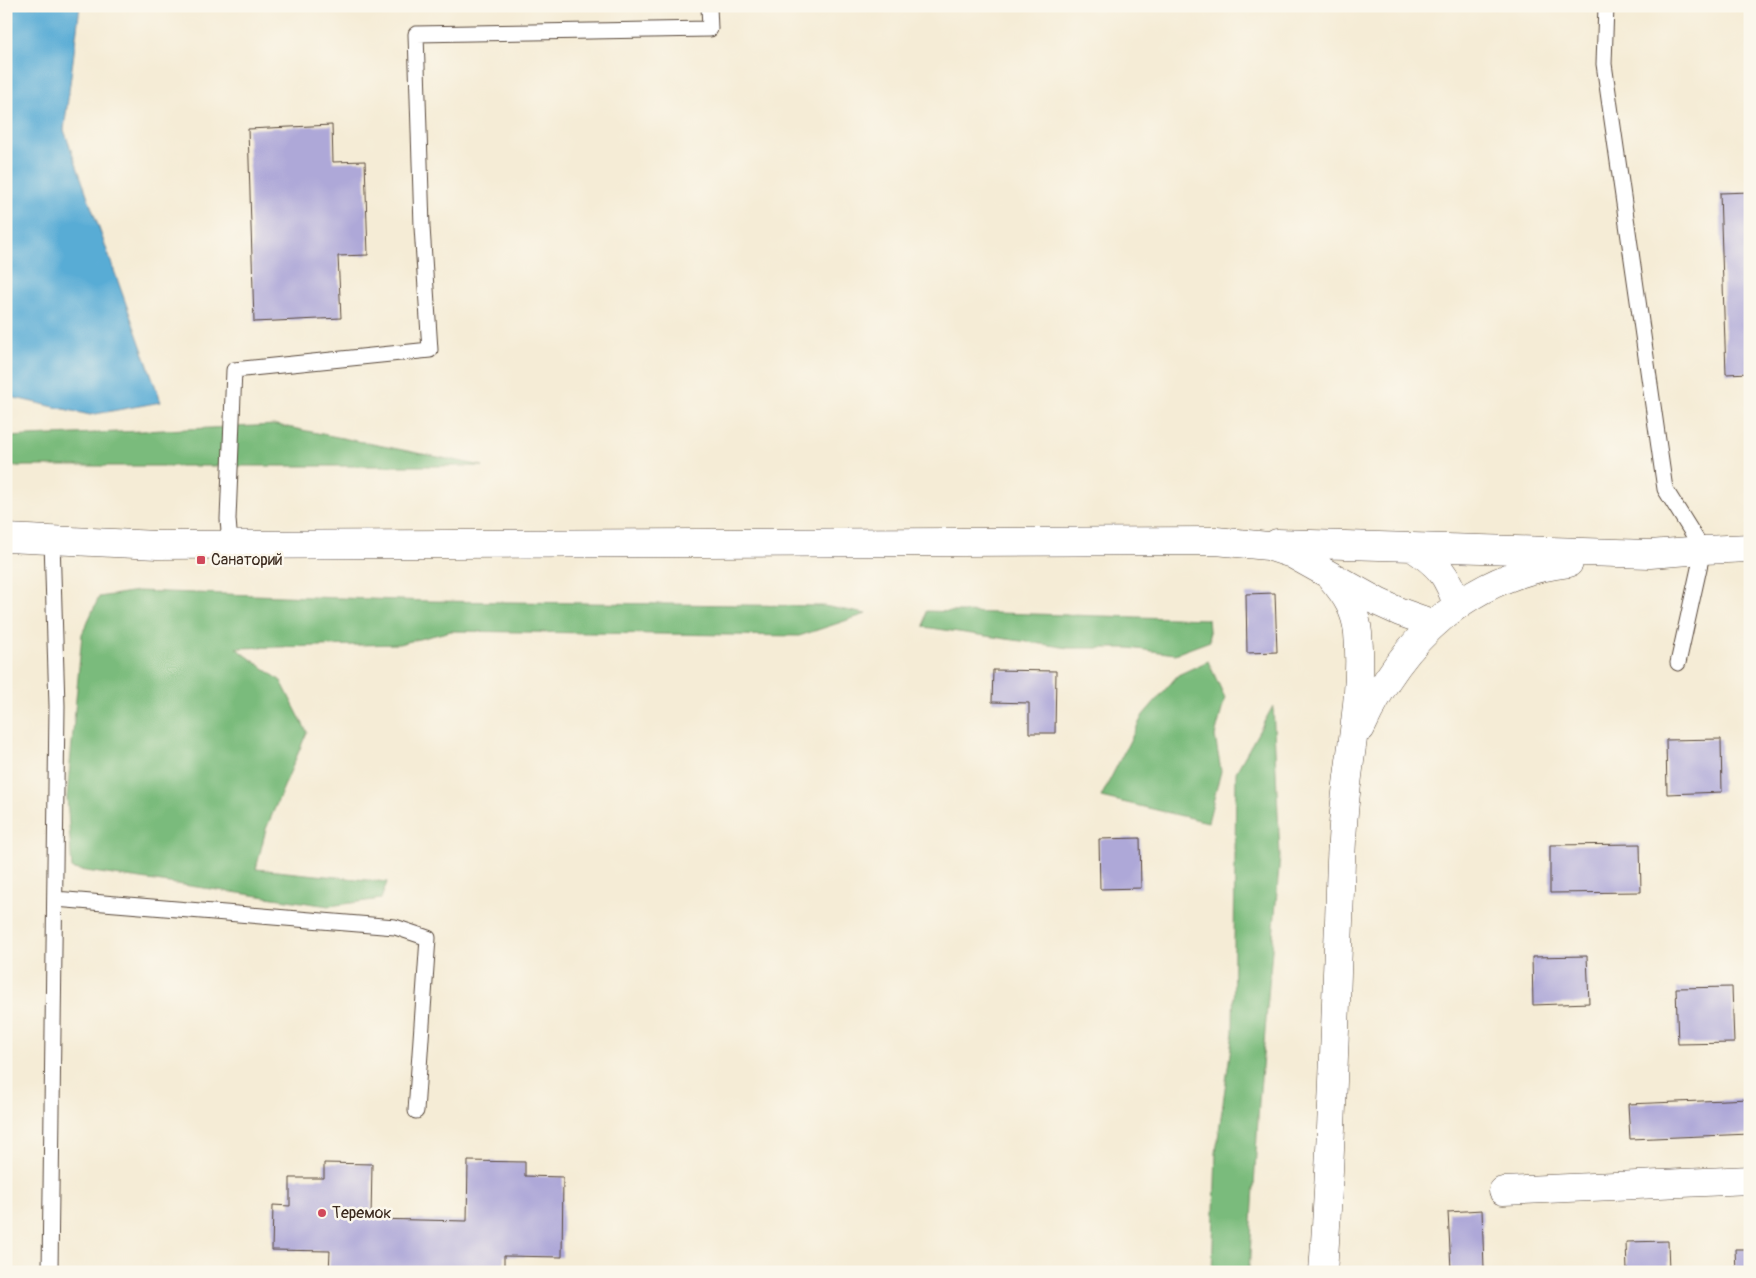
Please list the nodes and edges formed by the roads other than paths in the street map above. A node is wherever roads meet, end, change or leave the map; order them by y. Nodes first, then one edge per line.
1 (709, 6) edge
2 (1606, 6) edge
3 (6, 538) edge
4 (52, 541) junction
5 (1227, 542) junction
6 (230, 545) junction
7 (1412, 547) junction
8 (1750, 548) edge
9 (1703, 550) junction
10 (1650, 554) junction
11 (1312, 564) junction
12 (1457, 605) junction
13 (1434, 624) junction
14 (1678, 663) dead end
15 (1350, 759) junction
16 (56, 899) junction
17 (416, 1111) dead end
18 (1750, 1180) edge
19 (1503, 1191) dead end
20 (50, 1272) edge
21 (1323, 1272) edge

1 - 6 lane
2 - 9 lane
3 - 4 street
4 - 6 street
4 - 16 lane
5 - 6 street
5 - 7 street
5 - 11 street
7 - 10 street
7 - 12 street
8 - 9 street
9 - 10 street
9 - 14 lane
10 - 12 street
11 - 13 street
11 - 15 street
12 - 13 street
13 - 15 street
15 - 21 street
16 - 17 lane
16 - 20 lane
18 - 19 street

